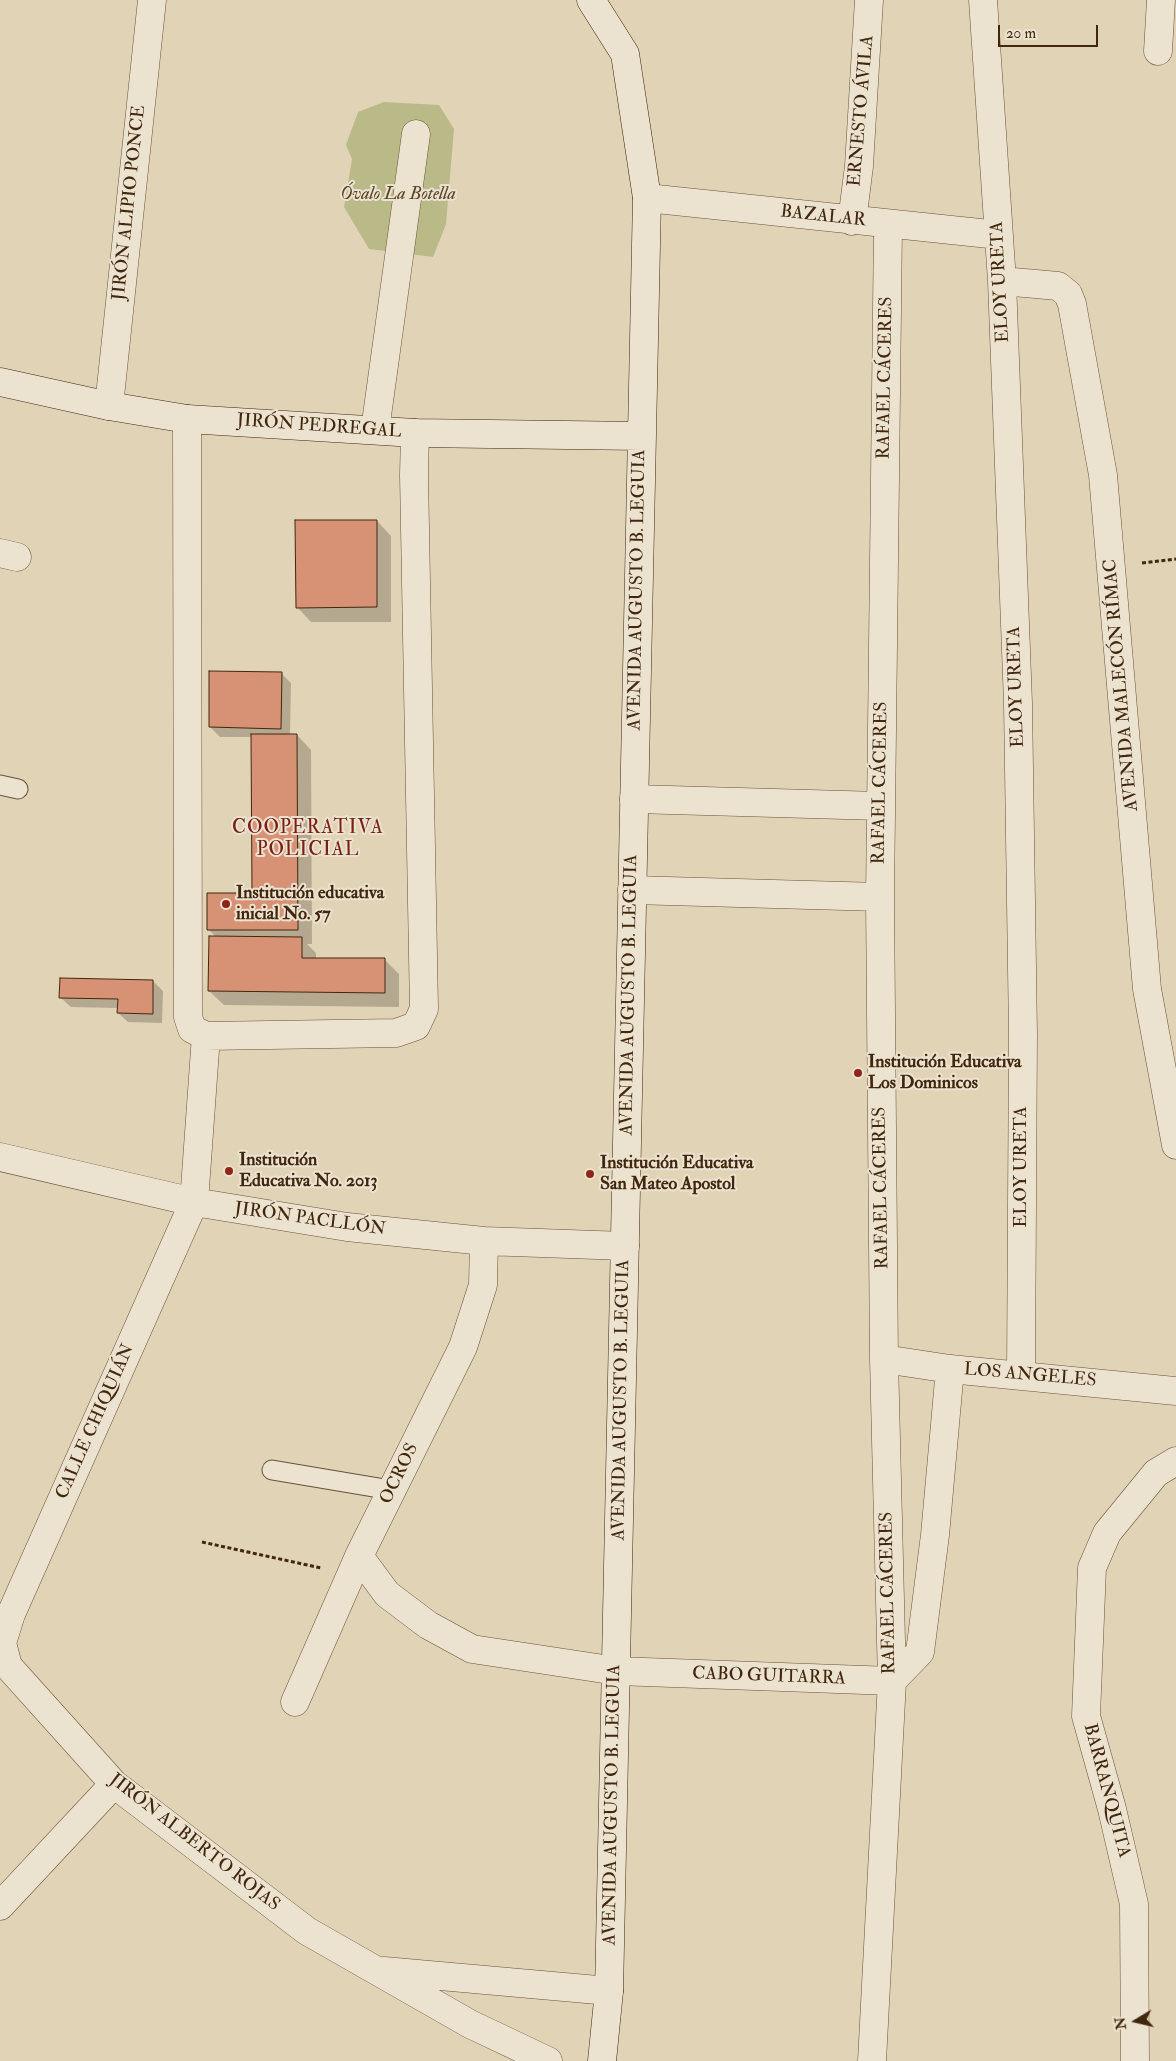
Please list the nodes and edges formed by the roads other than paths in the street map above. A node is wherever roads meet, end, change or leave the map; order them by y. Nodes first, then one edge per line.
1 (152, 0) edge
2 (591, 0) edge
3 (869, 0) edge
4 (984, 0) edge
5 (1161, 0) edge
6 (1158, 51) dead end
7 (416, 134) dead end
8 (647, 198) junction
9 (852, 221) junction
10 (888, 224) junction
11 (999, 236) junction
12 (1002, 281) junction
13 (0, 382) edge
14 (109, 406) junction
15 (187, 419) junction
16 (375, 430) junction
17 (415, 433) junction
18 (641, 436) junction
19 (0, 785) edge
20 (18, 789) dead end
21 (634, 799) junction
22 (880, 806) junction
23 (632, 890) junction
24 (880, 897) junction
25 (206, 1036) junction
26 (1176, 1145) edge
27 (0, 1157) edge
28 (194, 1202) junction
29 (484, 1240) junction
30 (625, 1246) junction
31 (884, 1359) junction
32 (950, 1369) junction
33 (1021, 1375) junction
34 (1176, 1391) edge
35 (1176, 1461) edge
36 (272, 1470) dead end
37 (391, 1490) junction
38 (355, 1566) junction
39 (2, 1643) joint
40 (616, 1671) junction
41 (892, 1681) junction
42 (294, 1702) dead end
43 (114, 1784) junction
44 (0, 1906) edge
45 (376, 1970) junction
46 (609, 1991) junction
47 (548, 2061) edge
48 (602, 2061) edge
49 (872, 2061) edge
50 (1134, 2061) edge

1 - 14 street, JIRÓN ALIPIO PONCE
2 - 8 street, AVENIDA AUGUSTO B. LEGUIA
3 - 9 street, ERNESTO ÁVILA
4 - 11 street, ELOY URETA
5 - 6 street
7 - 16 street
8 - 9 street, BAZALAR
8 - 18 street, AVENIDA AUGUSTO B. LEGUIA
9 - 10 street, BAZALAR
10 - 11 street, BAZALAR
10 - 22 street, RAFAEL CÁCERES
11 - 12 street, ELOY URETA
12 - 26 street, AVENIDA MALECÓN RÍMAC
12 - 33 street, ELOY URETA
13 - 14 street, JIRÓN PEDREGAL
14 - 15 street, JIRÓN PEDREGAL
15 - 16 street, JIRÓN PEDREGAL
15 - 25 street
16 - 17 street, JIRÓN PEDREGAL
17 - 18 street, JIRÓN PEDREGAL
17 - 25 street
18 - 21 street, AVENIDA AUGUSTO B. LEGUIA
19 - 20 lane
21 - 22 street
21 - 23 street, AVENIDA AUGUSTO B. LEGUIA
22 - 24 street, RAFAEL CÁCERES
23 - 24 street
23 - 30 street, AVENIDA AUGUSTO B. LEGUIA
24 - 31 street, RAFAEL CÁCERES
25 - 28 street, CALLE CHIQUIÁN
27 - 28 street, JIRÓN PACLLÓN
28 - 29 street, JIRÓN PACLLÓN
28 - 39 street, CALLE CHIQUIÁN
29 - 30 street, JIRÓN PACLLÓN
29 - 37 street, OCROS
30 - 40 street, AVENIDA AUGUSTO B. LEGUIA
31 - 32 street, LOS ANGELES
31 - 41 street, RAFAEL CÁCERES
32 - 33 street, LOS ANGELES
32 - 41 street
33 - 34 street, LOS ANGELES
35 - 50 street, BARRANQUITA
36 - 37 lane
37 - 38 street, OCROS
38 - 40 street, CABO GUITARRA
38 - 42 street, OCROS
39 - 43 street, JIRÓN ALBERTO ROJAS
40 - 41 street, CABO GUITARRA
40 - 46 street, AVENIDA AUGUSTO B. LEGUIA
41 - 49 street, RAFAEL CÁCERES
43 - 44 street
43 - 45 street, JIRÓN ALBERTO ROJAS
45 - 46 street, JIRÓN ALBERTO ROJAS
45 - 47 street, JIRÓN ALBERTO ROJAS
46 - 48 street, AVENIDA AUGUSTO B. LEGUIA

